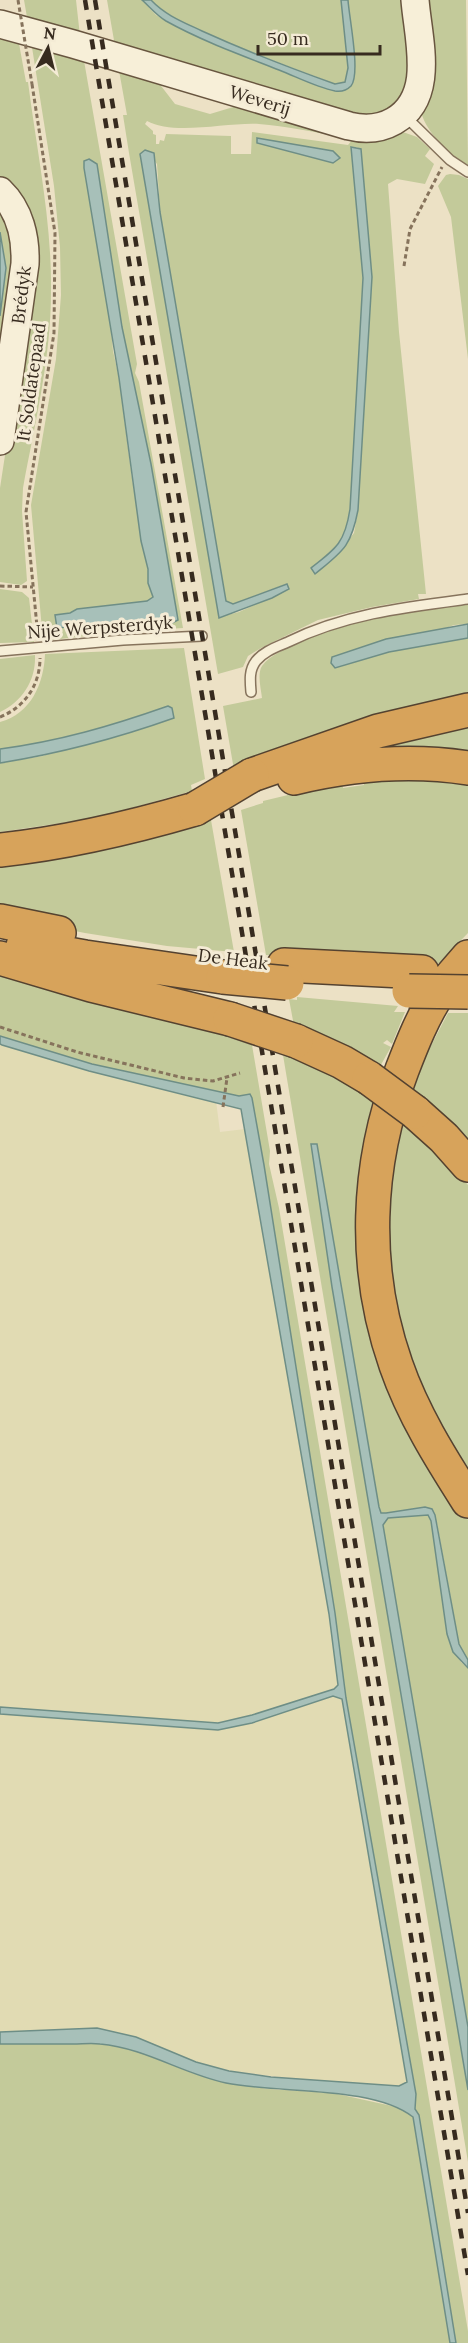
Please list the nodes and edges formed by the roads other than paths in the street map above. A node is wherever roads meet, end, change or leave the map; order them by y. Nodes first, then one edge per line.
1 (415, 0) edge
2 (0, 24) edge
3 (404, 115) junction
4 (468, 172) edge
5 (0, 191) edge
6 (0, 441) edge
7 (468, 598) edge
8 (202, 636) dead end
9 (0, 651) edge
10 (251, 692) dead end
11 (468, 710) edge
12 (468, 768) edge
13 (253, 782) junction
14 (0, 850) edge
15 (0, 921) edge
16 (0, 941) edge
17 (468, 957) edge
18 (0, 958) edge
19 (222, 968) junction
20 (468, 973) edge
21 (415, 982) junction
22 (468, 992) edge
23 (468, 1165) edge
24 (468, 1502) edge

1 - 3 street
2 - 3 street, Weverij
3 - 4 lane
5 - 6 street, Brédyk
7 - 10 lane
8 - 9 lane, Nije Werpsterdyk
11 - 13 highway
12 - 13 highway
13 - 14 highway, bridge
15 - 19 highway, De Heak
16 - 19 highway, De Heak
17 - 24 highway
18 - 23 highway, bridge
19 - 21 highway, De Heak, bridge
20 - 21 highway, De Heak
21 - 22 highway, De Heak, bridge

